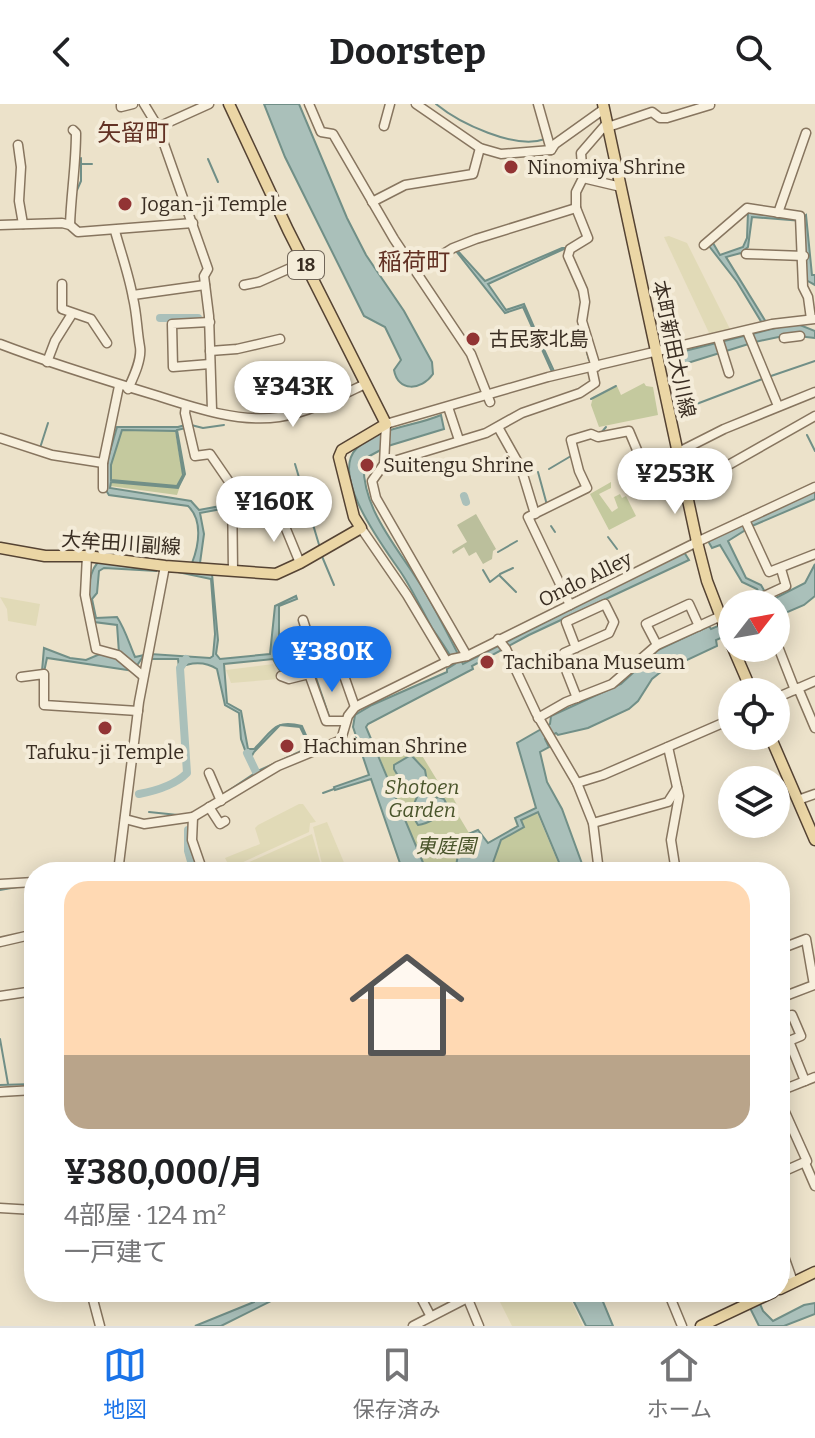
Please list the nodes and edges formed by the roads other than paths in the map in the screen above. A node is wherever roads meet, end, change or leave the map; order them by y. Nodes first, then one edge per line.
1 (121, 104) edge
2 (133, 104) edge
3 (144, 104) edge
4 (209, 104) edge
5 (229, 104) edge
6 (309, 104) edge
7 (390, 104) edge
8 (416, 104) edge
9 (538, 104) edge
10 (710, 105) edge
11 (604, 106) edge
12 (608, 125) junction
13 (384, 126) dead end
14 (158, 127) junction
15 (73, 130) dead end
16 (806, 133) dead end
17 (18, 145) dead end
18 (480, 148) junction
19 (551, 150) junction
20 (583, 178) junction
21 (621, 187) junction
22 (372, 202) junction
23 (573, 209) junction
24 (778, 213) junction
25 (193, 223) junction
26 (23, 224) junction
27 (0, 225) edge
28 (70, 225) junction
29 (115, 231) junction
30 (708, 242) dead end
31 (746, 254) dead end
32 (804, 256) junction
33 (304, 262) junction
34 (416, 271) junction
35 (62, 284) dead end
36 (205, 285) junction
37 (244, 285) dead end
38 (133, 295) junction
39 (72, 314) junction
40 (209, 319) junction
41 (813, 319) edge
42 (748, 333) junction
43 (280, 339) dead end
44 (718, 340) junction
45 (107, 343) dead end
46 (0, 344) edge
47 (210, 351) junction
48 (657, 353) junction
49 (47, 362) junction
50 (210, 364) junction
51 (594, 368) junction
52 (729, 373) dead end
53 (365, 384) junction
54 (124, 388) junction
55 (815, 392) edge
56 (488, 398) junction
57 (186, 406) junction
58 (778, 406) junction
59 (448, 407) junction
60 (212, 410) junction
61 (815, 416) edge
62 (498, 427) junction
63 (384, 428) junction
64 (0, 438) edge
65 (459, 440) junction
66 (677, 451) junction
67 (103, 459) junction
68 (384, 464) junction
69 (686, 485) junction
70 (815, 487) edge
71 (103, 488) dead end
72 (303, 499) dead end
73 (279, 512) junction
74 (535, 514) junction
75 (233, 516) junction
76 (747, 524) junction
77 (361, 528) junction
78 (697, 542) junction
79 (0, 548) edge
80 (815, 554) edge
81 (87, 556) junction
82 (300, 563) junction
83 (165, 566) junction
84 (781, 569) junction
85 (233, 571) junction
86 (777, 590) edge
87 (570, 605) junction
88 (718, 613) edge
89 (303, 620) dead end
90 (718, 621) edge
91 (699, 626) junction
92 (310, 639) junction
93 (502, 643) junction
94 (657, 645) junction
95 (576, 648) junction
96 (457, 659) junction
97 (785, 662) edge
98 (309, 672) junction
99 (143, 676) junction
100 (281, 676) dead end
101 (21, 677) dead end
102 (815, 681) edge
103 (797, 689) junction
104 (790, 692) edge
105 (577, 698) junction
106 (355, 707) junction
107 (138, 711) junction
108 (346, 721) junction
109 (540, 721) junction
110 (718, 725) edge
111 (815, 728) edge
112 (668, 747) junction
113 (776, 750) edge
114 (209, 773) dead end
115 (577, 783) junction
116 (677, 788) junction
117 (815, 794) edge
118 (219, 796) junction
119 (798, 800) junction
120 (209, 807) junction
121 (125, 816) junction
122 (193, 817) junction
123 (225, 821) dead end
124 (593, 823) junction
125 (815, 840) edge
126 (119, 862) edge
127 (200, 862) edge
128 (598, 862) edge
129 (674, 862) edge
130 (24, 883) edge
131 (0, 884) edge
132 (24, 936) edge
133 (0, 942) edge
134 (790, 945) edge
135 (24, 992) edge
136 (790, 994) edge
137 (0, 996) edge
138 (790, 1016) edge
139 (790, 1041) edge
140 (790, 1044) edge
141 (815, 1077) edge
142 (805, 1081) junction
143 (790, 1087) edge
144 (24, 1091) edge
145 (0, 1092) edge
146 (790, 1121) edge
147 (809, 1159) edge
148 (790, 1168) edge
149 (815, 1186) edge
150 (0, 1208) edge
151 (24, 1209) edge
152 (815, 1272) edge
153 (790, 1284) edge
154 (94, 1302) edge
155 (422, 1302) edge
156 (454, 1302) edge
157 (469, 1302) edge
158 (672, 1302) edge
159 (752, 1302) edge
160 (427, 1317) junction
161 (100, 1326) edge
162 (413, 1326) edge
163 (479, 1326) edge
164 (682, 1326) edge
165 (701, 1326) edge

1 - 2 street
3 - 14 street
4 - 14 street
5 - 33 main road, 18
6 - 22 street
7 - 13 street
8 - 18 street
9 - 19 street
10 - 12 street
11 - 12 main road, 本町新田大川線
11 - 19 street
12 - 20 street
12 - 21 main road, 本町新田大川線
14 - 25 street
15 - 28 street
16 - 24 street
17 - 26 street
18 - 19 street
18 - 22 street
20 - 21 street
20 - 23 street
21 - 48 main road, 本町新田大川線
22 - 34 street
23 - 34 street
23 - 51 street
24 - 30 street
24 - 32 street
25 - 29 street
25 - 36 street
26 - 27 street
26 - 28 street
28 - 29 street
29 - 38 street
31 - 32 street
32 - 41 street
33 - 37 street
33 - 53 main road, 18
34 - 56 street
35 - 39 street
36 - 38 street
36 - 40 street
38 - 54 street
39 - 45 street
39 - 49 street
40 - 47 street
40 - 50 street
41 - 42 street
42 - 44 street
42 - 58 street
43 - 47 street
44 - 48 street
44 - 52 street
46 - 49 street
47 - 50 street
48 - 51 street
48 - 66 main road, 本町新田大川線
49 - 54 street
50 - 60 street
51 - 56 street
51 - 62 street
53 - 60 street
53 - 63 main road, 18
54 - 57 street
54 - 67 street
55 - 58 street
56 - 59 street
57 - 60 street
57 - 75 street
58 - 66 street
59 - 63 street
59 - 65 street
61 - 69 street
62 - 65 street
62 - 74 street
63 - 68 street
63 - 77 main road
64 - 67 street
65 - 68 street
66 - 69 main road, 本町新田大川線
66 - 74 street
67 - 71 street
68 - 96 street
69 - 78 main road, 本町新田大川線
70 - 76 street, Ondo Alley
72 - 73 street
73 - 75 street
73 - 82 street
74 - 87 street
75 - 85 street
76 - 78 street, Ondo Alley
76 - 84 street
77 - 82 main road, 大牟田川副線
77 - 96 street
78 - 87 street, Ondo Alley
78 - 88 main road, 本町新田大川線
79 - 81 main road, 大牟田川副線
80 - 84 street
81 - 83 main road, 大牟田川副線
81 - 99 street
82 - 85 main road, 大牟田川副線
83 - 85 main road, 大牟田川副線
83 - 99 street
84 - 86 street
87 - 93 street, Ondo Alley
89 - 92 street
90 - 91 street
91 - 94 street
91 - 94 street
92 - 98 street
92 - 106 street
93 - 96 street, Ondo Alley
93 - 109 street
94 - 105 street
95 - 95 street
95 - 105 street
96 - 106 street, Ondo Alley
97 - 103 street
98 - 100 street
98 - 108 street
99 - 107 street
101 - 107 street
102 - 103 street
103 - 104 street
103 - 111 street
105 - 109 street
106 - 108 street
107 - 121 street
108 - 118 street
109 - 115 street
110 - 112 street
112 - 115 street
112 - 116 street
113 - 119 main road
114 - 118 street
115 - 124 street
116 - 124 street
116 - 129 street
117 - 119 street
118 - 120 street
119 - 125 main road
120 - 122 street
120 - 123 street
121 - 122 street
121 - 126 street
122 - 127 street
124 - 128 street
130 - 131 street
132 - 133 street
134 - 136 street
135 - 137 street
138 - 139 street
140 - 142 street
141 - 142 street
142 - 143 street
144 - 145 street
146 - 147 street
147 - 148 street
147 - 149 street
150 - 151 street
152 - 153 main road
154 - 161 street
155 - 160 street
156 - 160 street
157 - 163 street
158 - 164 street
159 - 165 main road
160 - 162 street

